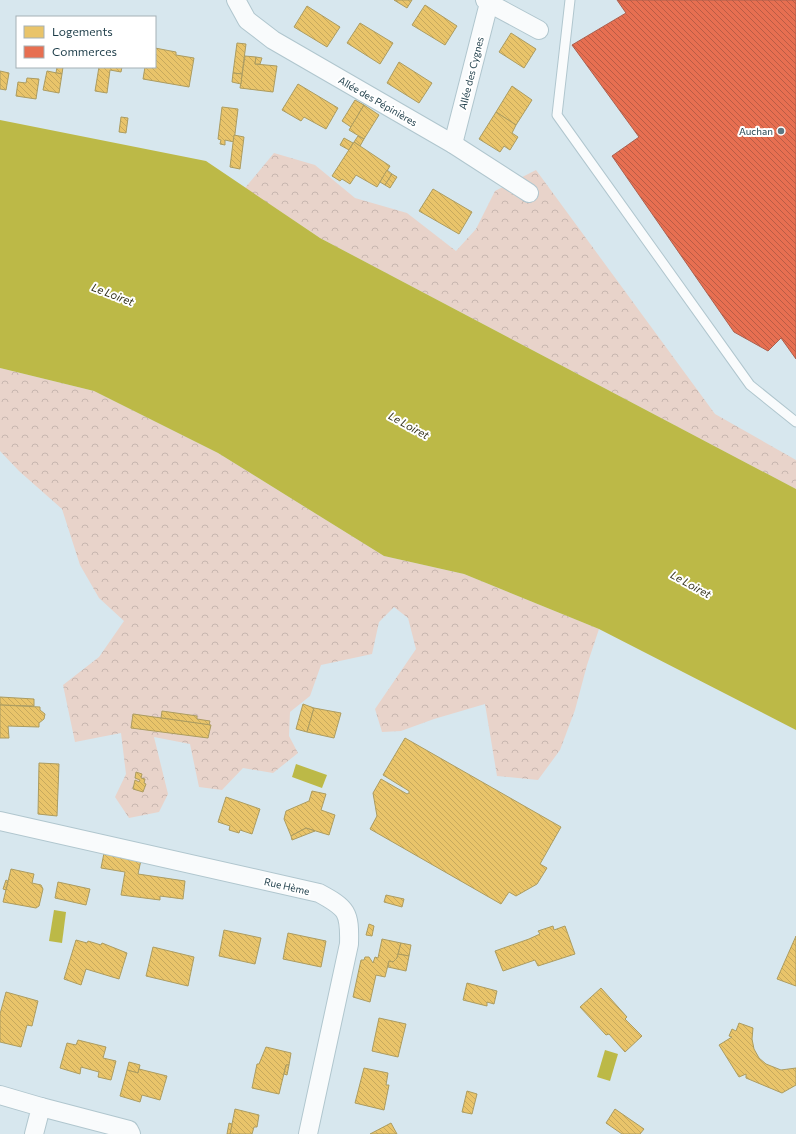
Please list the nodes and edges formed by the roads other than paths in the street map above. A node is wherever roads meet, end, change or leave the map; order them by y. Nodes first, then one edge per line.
1 (236, 0) edge
2 (570, 0) edge
3 (487, 1) edge
4 (539, 30) dead end
5 (453, 144) junction
6 (529, 193) dead end
7 (796, 422) edge
8 (0, 821) edge
9 (0, 1095) edge
10 (41, 1107) junction
11 (34, 1134) edge
12 (131, 1134) edge
13 (308, 1134) edge

1 - 5 street, Allée des Pépinières
2 - 7 lane
3 - 4 street, Allée des Cygnes
3 - 5 street, Allée des Cygnes
5 - 6 street, Allée des Pépinières
8 - 13 street, Rue Hème
9 - 10 street
10 - 11 street
10 - 12 street

